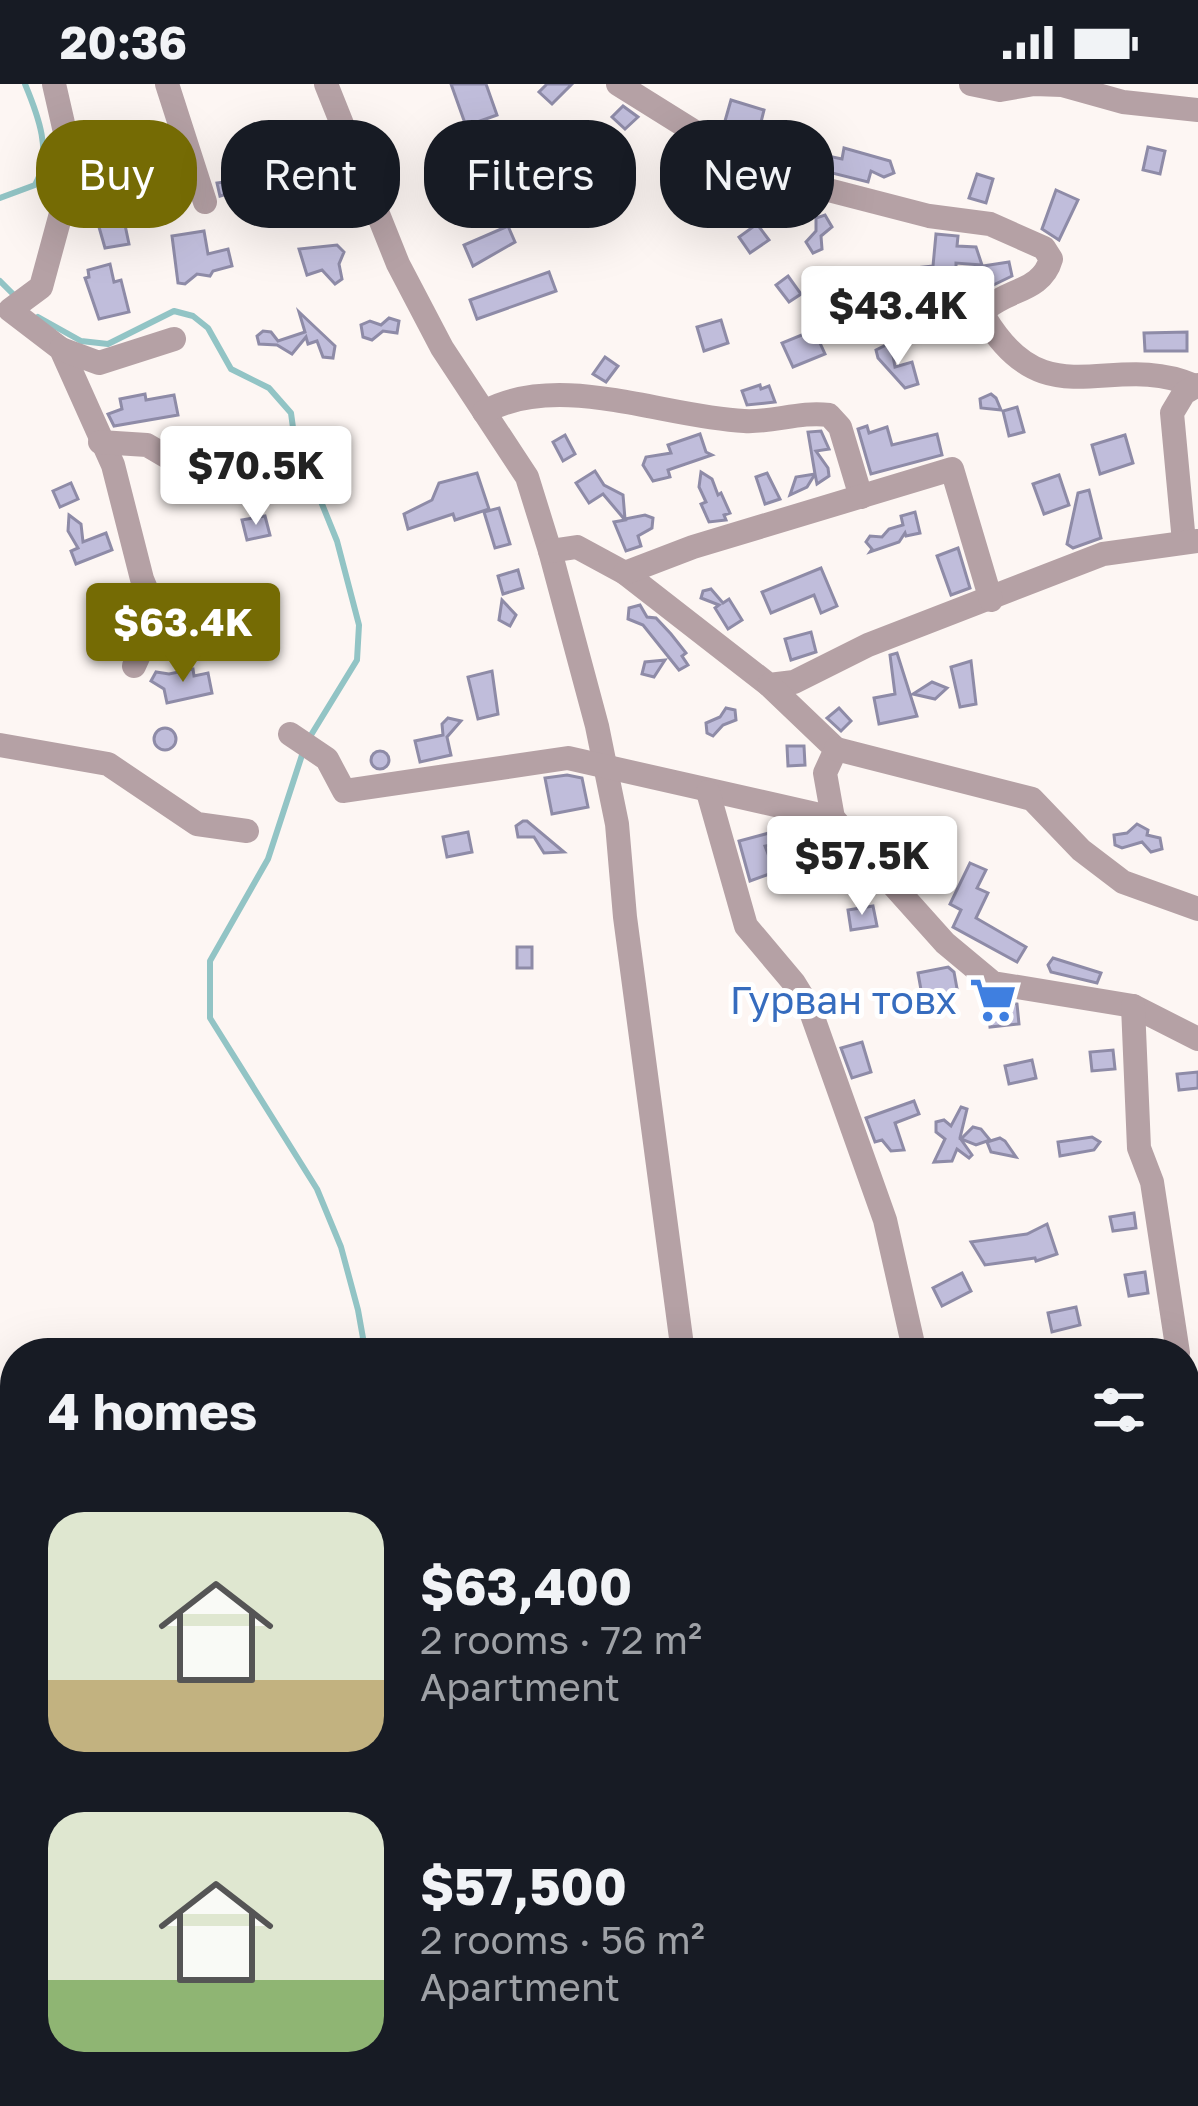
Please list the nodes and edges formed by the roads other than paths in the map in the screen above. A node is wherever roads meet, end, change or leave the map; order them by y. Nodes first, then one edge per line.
1 (54, 84) edge
2 (167, 84) edge
3 (326, 84) edge
4 (618, 84) edge
5 (971, 84) edge
6 (1198, 110) edge
7 (205, 202) dead end
8 (174, 339) dead end
9 (61, 349) junction
10 (1196, 385) edge
11 (484, 412) junction
12 (100, 442) junction
13 (205, 479) dead end
14 (861, 497) junction
15 (1191, 542) edge
16 (550, 551) junction
17 (625, 573) junction
18 (991, 600) junction
19 (134, 666) dead end
20 (769, 685) junction
21 (299, 740) dead end
22 (0, 745) edge
23 (836, 749) junction
24 (606, 770) junction
25 (708, 792) junction
26 (833, 818) junction
27 (247, 831) dead end
28 (1198, 910) edge
29 (1132, 1006) junction
30 (1198, 1039) edge
31 (681, 1338) edge
32 (912, 1338) edge
33 (1176, 1338) edge

1 - 9 street
2 - 7 street
3 - 11 street
4 - 10 street
5 - 6 street
8 - 9 street
9 - 12 street
10 - 15 street
11 - 14 street
11 - 16 street
12 - 13 street
12 - 19 street
14 - 17 street
14 - 18 street
15 - 18 street
16 - 17 street
16 - 24 street
17 - 20 street
18 - 20 street
20 - 23 street
21 - 24 street
22 - 27 street
23 - 26 street
23 - 28 street
24 - 25 street
24 - 31 street
25 - 26 street
25 - 32 street
26 - 29 street
29 - 30 street
29 - 33 street

